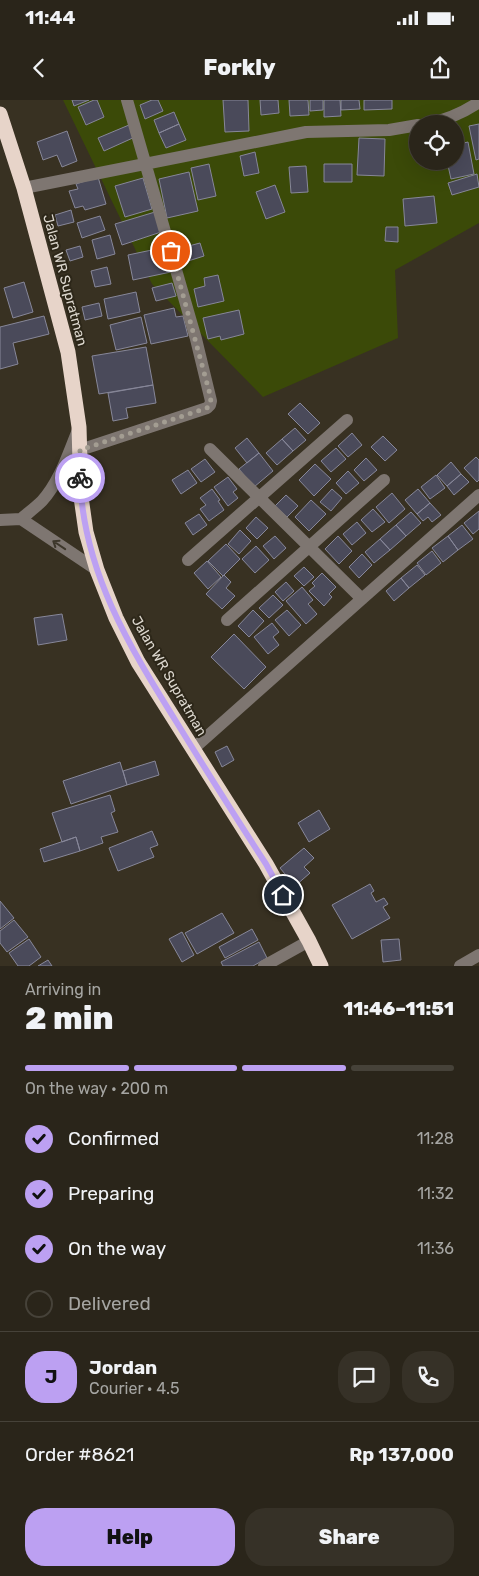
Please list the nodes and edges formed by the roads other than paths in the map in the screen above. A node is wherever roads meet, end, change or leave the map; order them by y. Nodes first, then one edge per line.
1 (127, 100) edge
2 (479, 102) edge
3 (0, 114) edge
4 (457, 115) edge
5 (409, 127) edge
6 (146, 163) junction
7 (24, 188) junction
8 (347, 420) dead end
9 (79, 427) junction
10 (210, 449) dead end
11 (80, 450) junction
12 (384, 480) dead end
13 (479, 495) edge
14 (259, 497) junction
15 (21, 519) junction
16 (0, 520) edge
17 (309, 546) junction
18 (188, 560) dead end
19 (97, 570) junction
20 (362, 598) junction
21 (227, 620) dead end
22 (193, 749) junction
23 (309, 941) junction
24 (479, 955) edge
25 (264, 966) edge
26 (321, 966) edge
27 (460, 966) edge

1 - 6 street
2 - 4 street
3 - 7 highway, Jalan WR Supratman
5 - 6 street
6 - 7 street
6 - 11 street
7 - 9 highway, Jalan WR Supratman
8 - 14 street
9 - 11 highway, Jalan WR Supratman
9 - 15 street
10 - 14 street
11 - 19 highway, Jalan WR Supratman
12 - 17 street
13 - 20 street
14 - 17 street
14 - 18 street
15 - 16 street
19 -> 15 street
17 - 20 street
17 - 21 street
19 - 22 highway, Jalan WR Supratman
20 - 22 street
22 - 23 highway, Jalan WR Supratman
23 - 25 street
23 - 26 highway, Jalan WR Supratman
24 - 27 street

